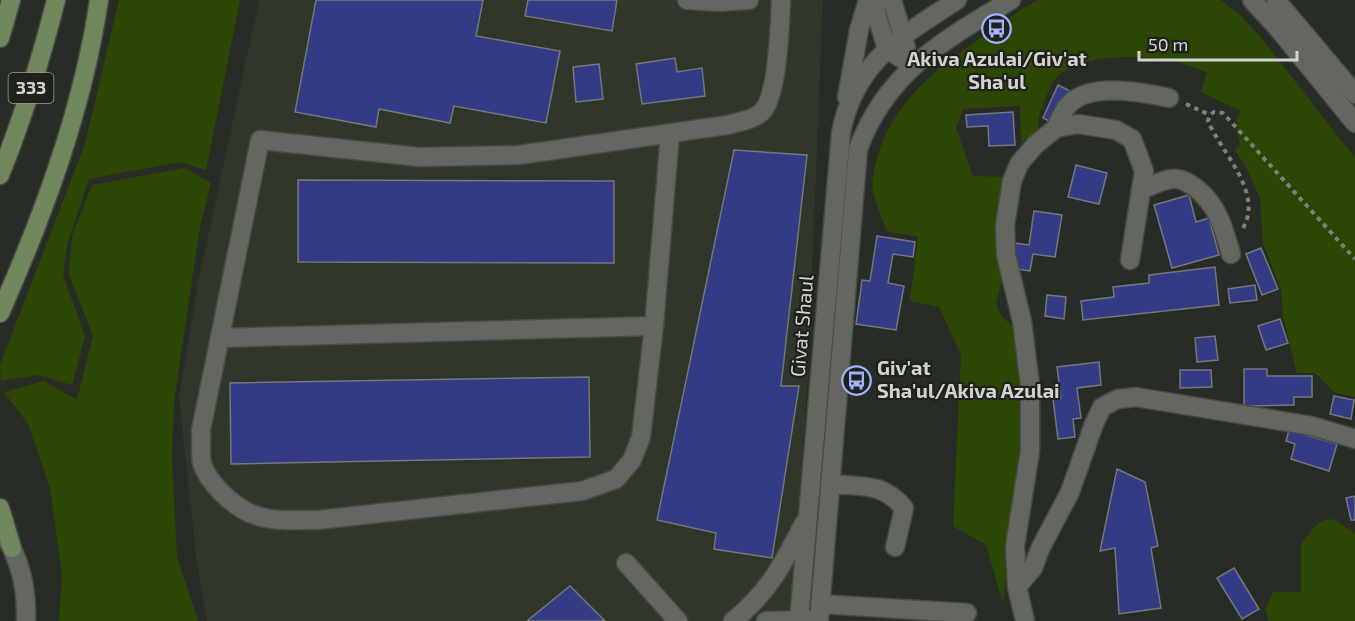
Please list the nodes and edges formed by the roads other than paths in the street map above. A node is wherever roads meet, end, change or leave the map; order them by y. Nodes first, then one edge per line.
1 (11, 0) edge
2 (57, 0) edge
3 (99, 0) edge
4 (687, 0) edge
5 (749, 0) edge
6 (781, 0) edge
7 (868, 0) edge
8 (874, 0) edge
9 (892, 0) edge
10 (957, 0) edge
11 (1011, 0) edge
12 (1252, 0) edge
13 (1276, 0) edge
14 (903, 36) junction
15 (0, 38) edge
16 (887, 48) junction
17 (913, 66) junction
18 (1355, 94) edge
19 (1169, 98) road end
20 (845, 110) junction
21 (1355, 123) edge
22 (1056, 128) junction
23 (670, 134) junction
24 (0, 175) edge
25 (1141, 190) junction
26 (1229, 248) road end
27 (1130, 260) dead end
28 (0, 313) edge
29 (654, 326) junction
30 (220, 338) junction
31 (1355, 439) edge
32 (830, 484) junction
33 (0, 508) edge
34 (808, 513) junction
35 (0, 528) edge
36 (895, 547) dead end
37 (12, 548) junction
38 (626, 563) dead end
39 (1017, 587) junction
40 (967, 613) dead end
41 (820, 615) edge
42 (799, 620) edge
43 (26, 621) edge
44 (678, 621) edge
45 (733, 621) edge
46 (766, 621) edge
47 (1025, 621) edge

1 - 15 main road
2 - 24 main road, 333
3 - 28 main road
4 - 5 street
6 - 23 street
7 - 20 street
8 - 16 street
9 - 14 street
10 - 14 street, Givat Shaul
11 - 17 street, Givat Shaul
12 - 21 street
13 - 18 street
14 - 16 street, Givat Shaul
14 - 17 street
16 - 17 street
16 - 20 street, Givat Shaul
17 - 32 street, Givat Shaul
19 - 22 street
20 - 34 street, Givat Shaul
22 - 25 street
22 - 39 street
23 - 29 street
23 - 30 street
25 - 26 street
25 - 27 street
29 - 30 street
29 - 30 street
31 - 39 street
32 - 36 street
32 - 41 street, Givat Shaul
33 - 37 main road
34 - 42 street, Givat Shaul
34 - 45 street
35 - 37 street
37 - 43 street
38 - 44 street
39 - 47 street
40 - 41 street
41 - 42 street
42 - 46 street

